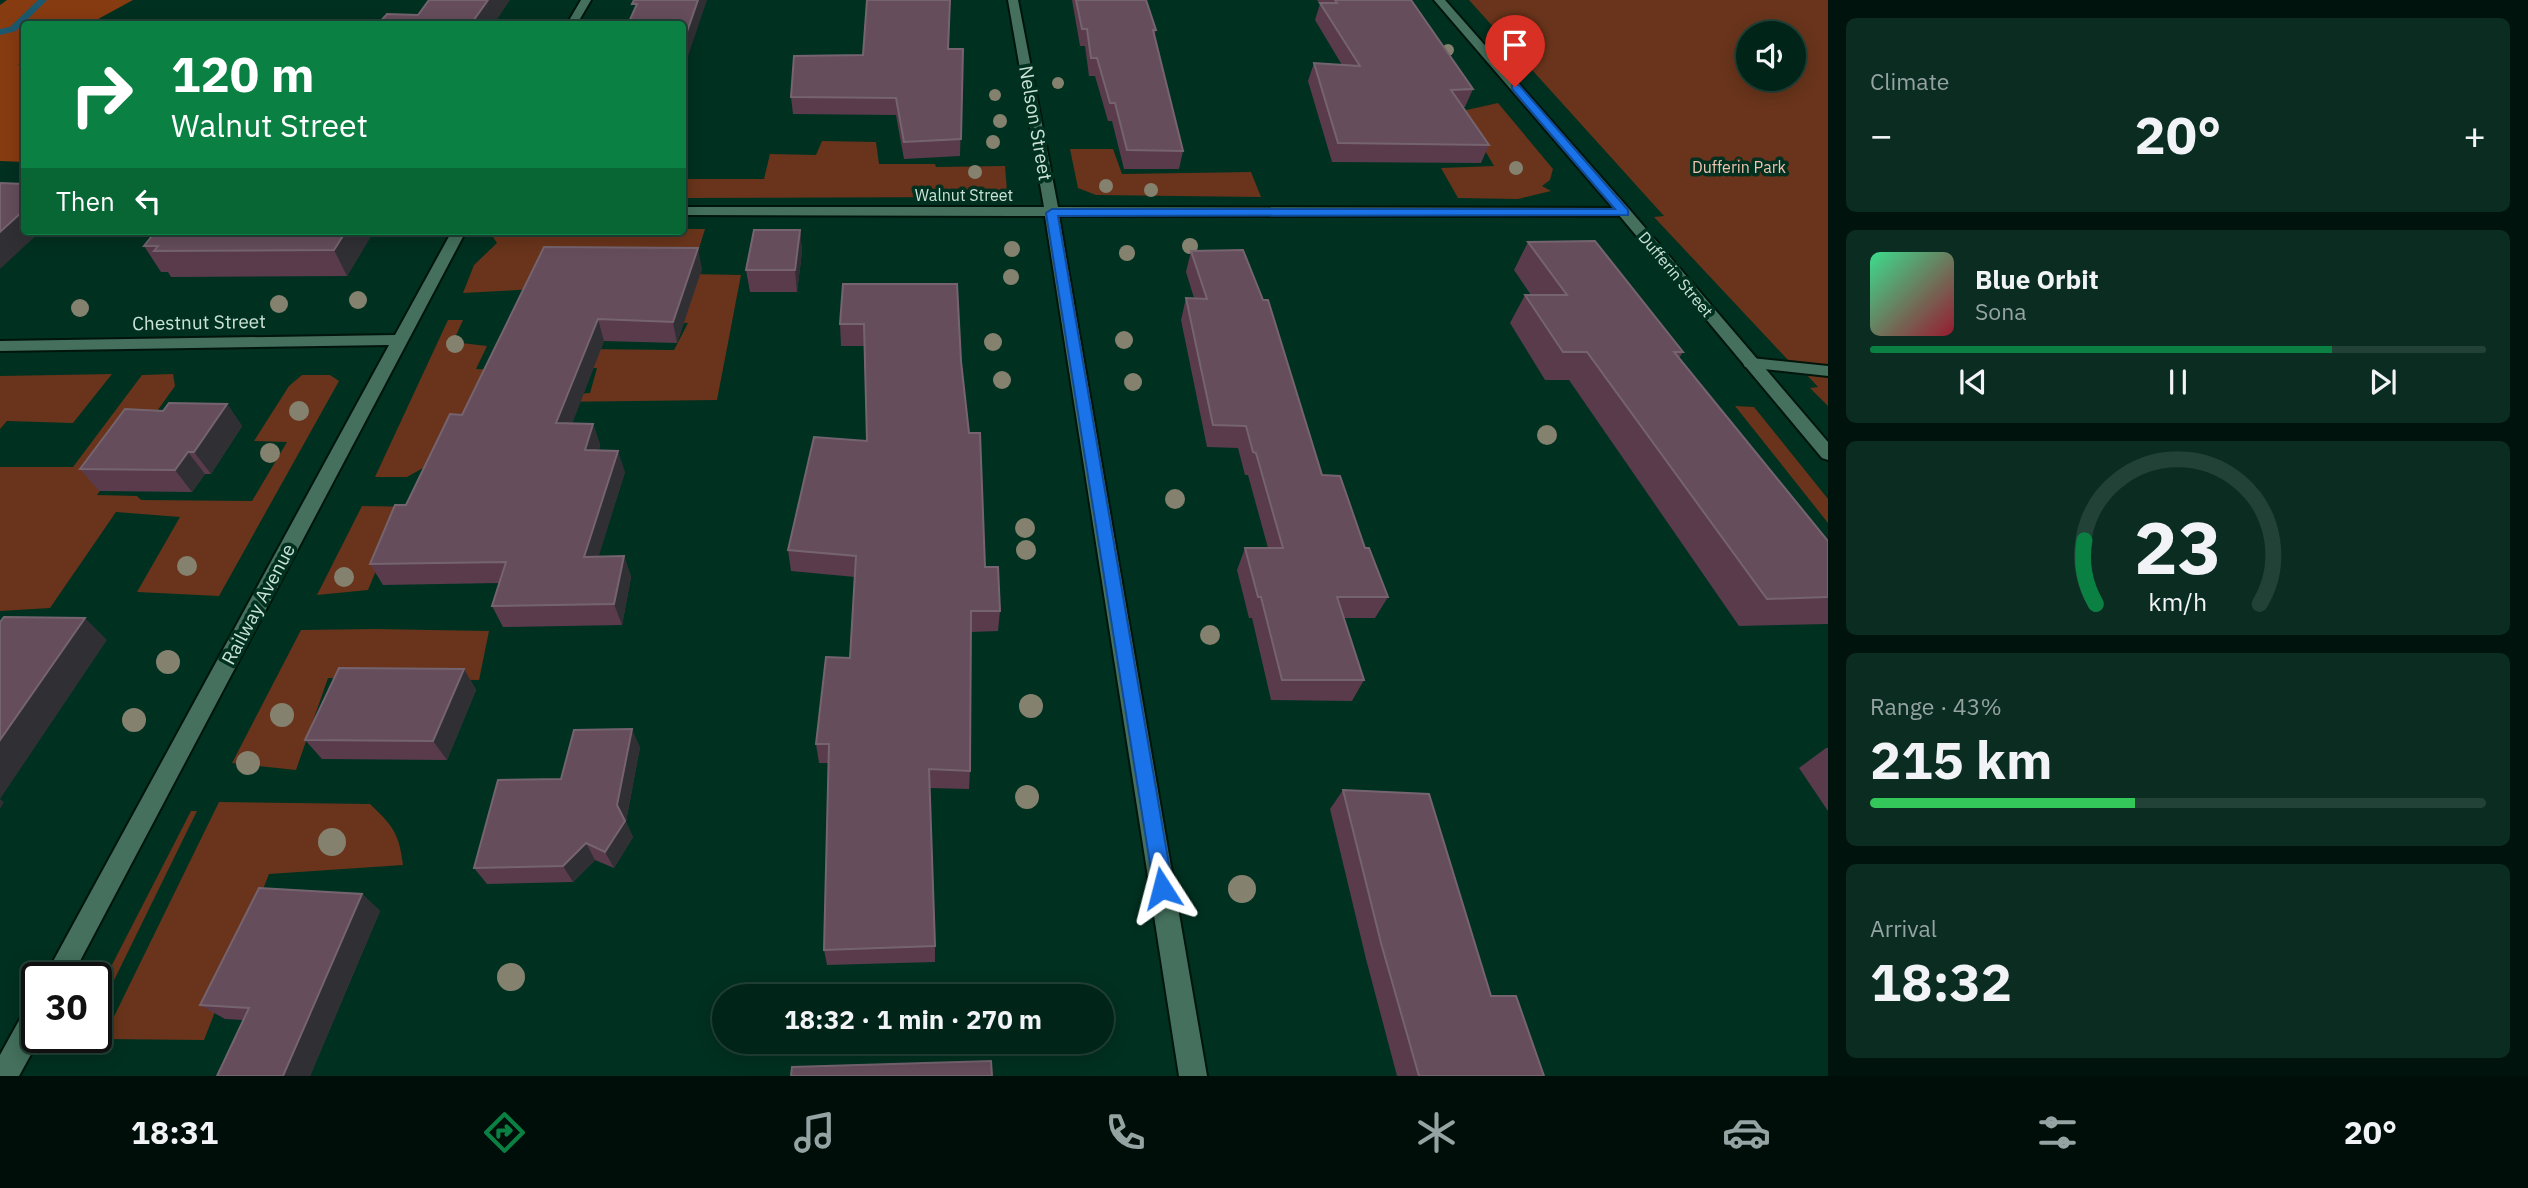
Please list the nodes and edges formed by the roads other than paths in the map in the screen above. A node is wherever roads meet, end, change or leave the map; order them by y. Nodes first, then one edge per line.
1 (586, 0) edge
2 (1013, 0) edge
3 (1440, 0) edge
4 (574, 21) edge
5 (686, 211) edge
6 (1624, 212) junction
7 (1052, 213) junction
8 (457, 235) edge
9 (399, 340) junction
10 (0, 346) edge
11 (1751, 363) junction
12 (1828, 371) edge
13 (1828, 454) edge
14 (66, 962) edge
15 (21, 1045) edge
16 (4, 1076) edge
17 (1193, 1076) edge

1 - 4 street
2 - 7 street, Nelson Street
3 - 6 street, Dufferin Street
5 - 7 street, Walnut Street
6 - 7 street, Walnut Street
6 - 11 street, Dufferin Street
7 - 17 street, Nelson Street
8 - 9 street, Railway Avenue
9 - 10 street, Chestnut Street
9 - 14 street, Railway Avenue
11 - 12 street
11 - 13 street, Dufferin Street
15 - 16 street

